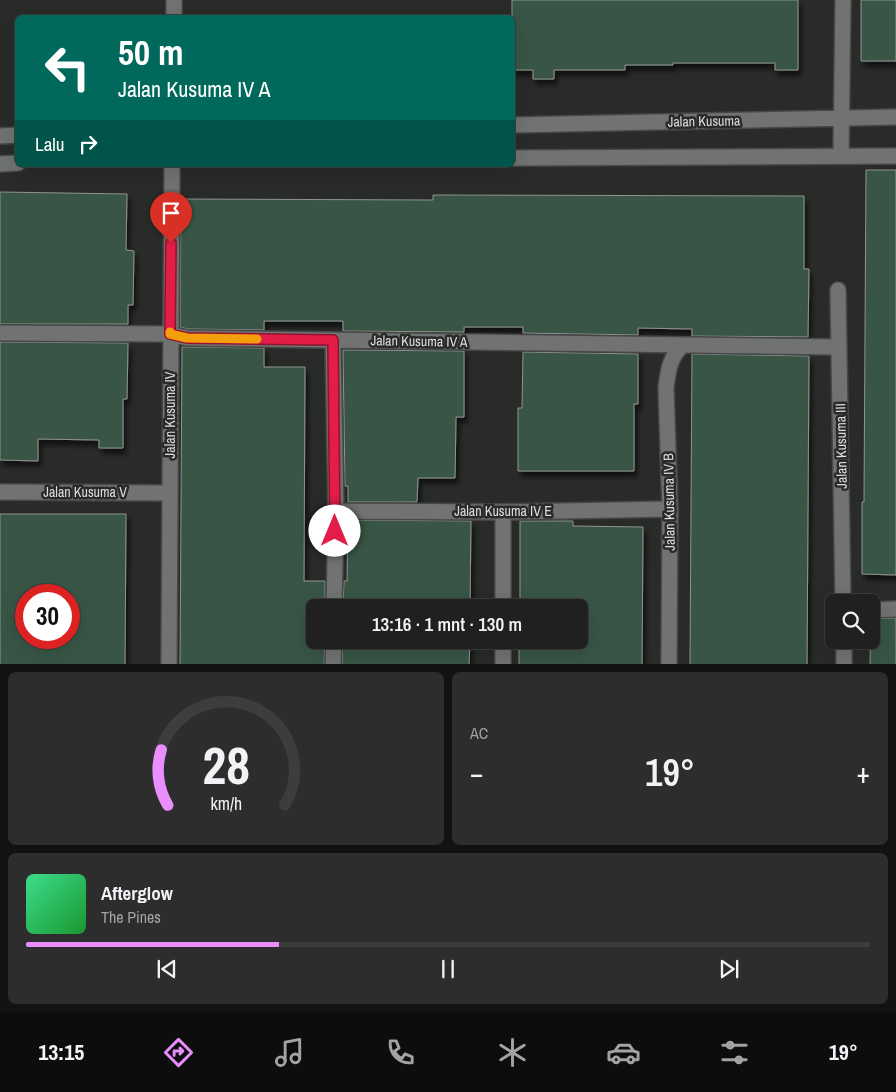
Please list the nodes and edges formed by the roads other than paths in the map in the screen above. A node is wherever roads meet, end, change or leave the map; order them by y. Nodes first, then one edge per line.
1 (174, 0) edge
2 (842, 0) edge
3 (174, 15) edge
4 (896, 117) edge
5 (841, 118) junction
6 (515, 125) edge
7 (15, 135) edge
8 (0, 136) edge
9 (841, 156) junction
10 (896, 156) edge
11 (515, 158) edge
12 (15, 163) edge
13 (0, 164) edge
14 (172, 167) edge
15 (838, 290) dead end
16 (0, 333) edge
17 (170, 334) junction
18 (333, 340) junction
19 (684, 345) junction
20 (839, 347) junction
21 (0, 492) edge
22 (170, 493) junction
23 (670, 509) junction
24 (336, 511) junction
25 (503, 512) junction
26 (843, 594) edge
27 (334, 599) edge
28 (503, 599) edge
29 (896, 609) edge
30 (880, 610) edge
31 (334, 649) edge
32 (503, 649) edge
33 (844, 649) edge
34 (169, 664) edge
35 (333, 664) edge
36 (503, 664) edge
37 (669, 664) edge
38 (844, 664) edge

1 - 3 street
2 - 5 street
4 - 5 street, Jalan Kusuma
5 - 6 street, Jalan Kusuma
5 - 9 street
7 - 8 street
9 - 10 street
9 - 11 street
12 - 13 street
14 - 17 street, Jalan Kusuma IV
15 - 20 street, Jalan Kusuma III
16 - 17 street, Jalan Kusuma IV A
17 - 18 street, Jalan Kusuma IV A
17 - 22 street, Jalan Kusuma IV
18 - 19 street, Jalan Kusuma IV A
18 - 24 street
19 - 20 street, Jalan Kusuma IV A
19 - 23 street, Jalan Kusuma IV B
20 - 26 street, Jalan Kusuma III
21 - 22 street, Jalan Kusuma V
22 - 34 street, Jalan Kusuma IV
23 - 25 street, Jalan Kusuma IV E
23 - 37 street, Jalan Kusuma IV B
24 - 25 street, Jalan Kusuma IV E
24 - 27 street
25 - 28 street
29 - 30 street
31 - 35 street
32 - 36 street
33 - 38 street

